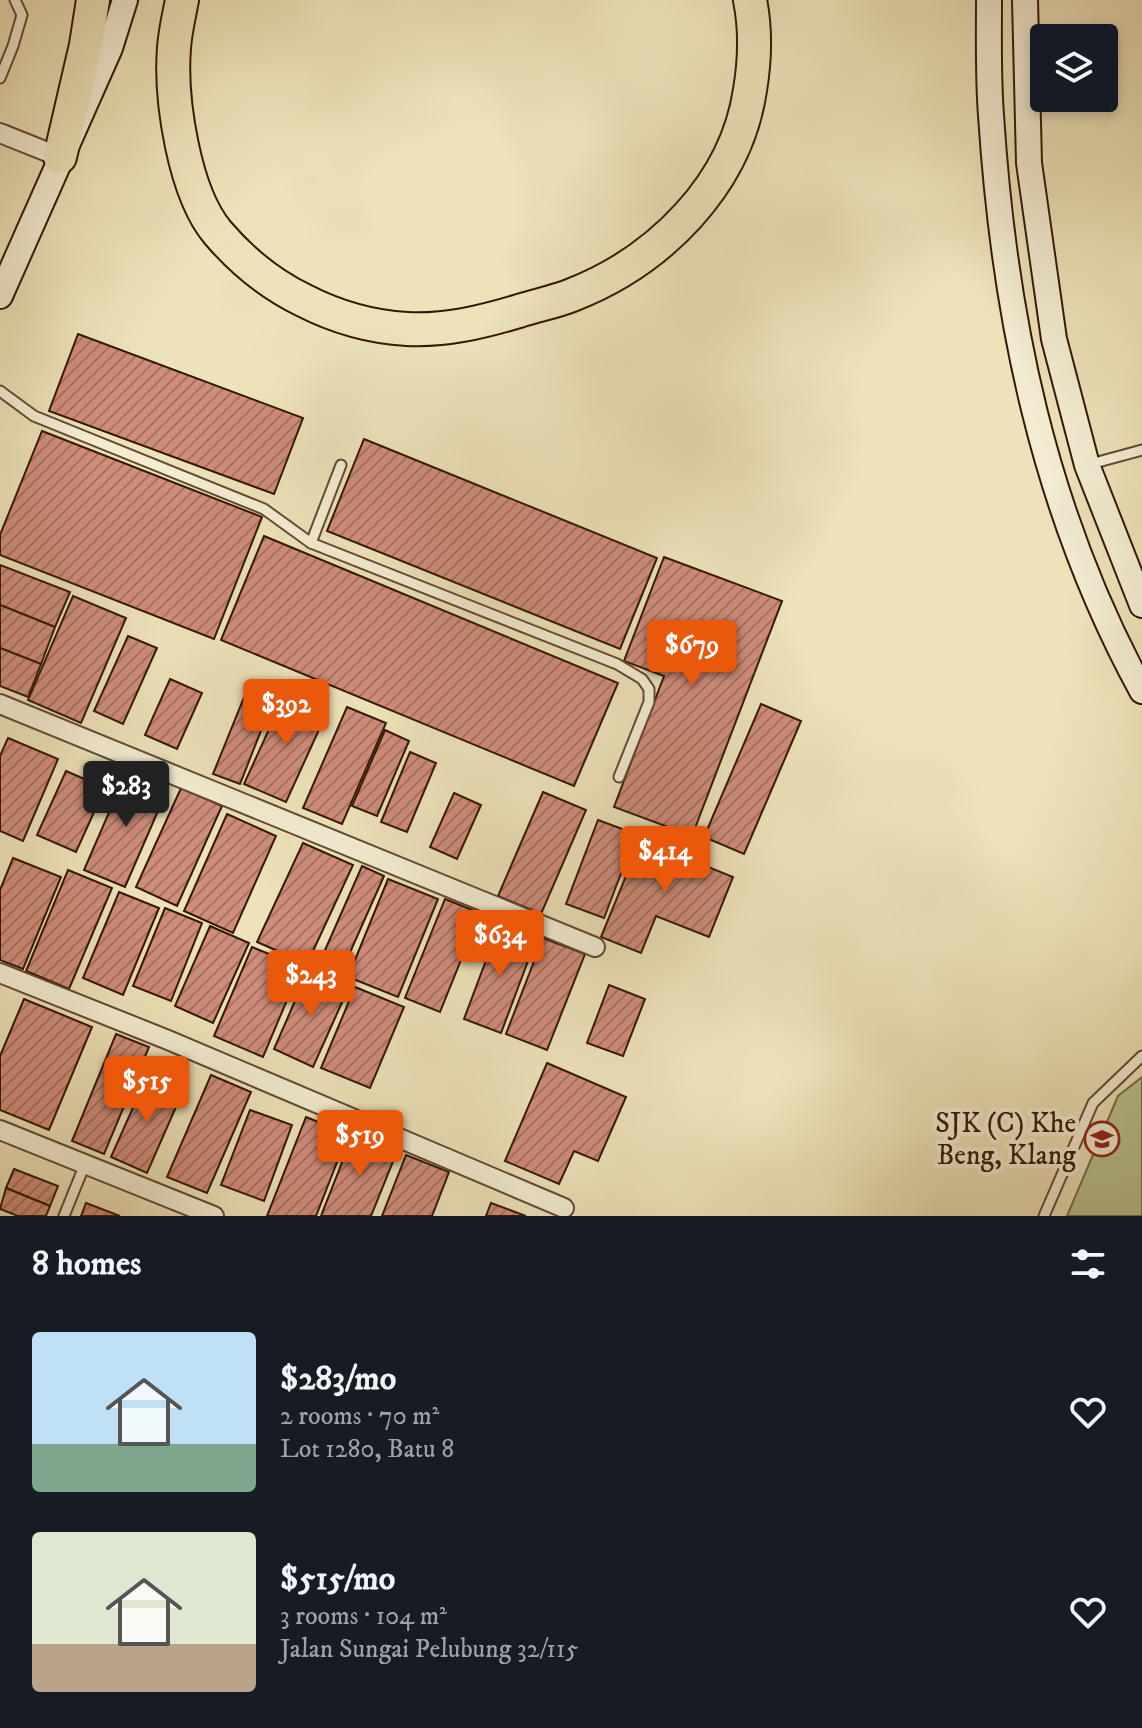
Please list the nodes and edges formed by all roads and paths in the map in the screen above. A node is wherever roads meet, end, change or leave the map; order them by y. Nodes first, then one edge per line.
1 (15, 0) edge
2 (93, 0) edge
3 (125, 0) edge
4 (142, 0) edge
5 (182, 0) edge
6 (750, 0) edge
7 (989, 0) edge
8 (1025, 0) edge
9 (110, 48) junction
10 (0, 78) edge
11 (0, 133) edge
12 (60, 157) junction
13 (5, 269) edge
14 (0, 296) edge
15 (0, 391) edge
16 (1142, 450) edge
17 (341, 465) dead end
18 (1087, 465) junction
19 (311, 543) junction
20 (1142, 605) edge
21 (1142, 691) edge
22 (0, 704) edge
23 (619, 777) dead end
24 (595, 947) dead end
25 (0, 973) edge
26 (1142, 1056) edge
27 (0, 1130) edge
28 (85, 1164) junction
29 (170, 1208) edge
30 (564, 1208) dead end
31 (64, 1216) edge
32 (214, 1216) edge
33 (1044, 1216) edge

1 - 10 lane
2 - 12 highway
3 - 9 street
4 - 9 street
5 - 6 highway
7 - 21 street
8 - 18 street
9 - 12 street
11 - 12 street
12 - 13 street
13 - 14 street
15 - 19 lane
16 - 18 lane
17 - 19 lane
18 - 20 street
19 - 23 lane
22 - 24 street
25 - 30 street
26 - 33 lane
27 - 28 street
28 - 29 street
28 - 31 lane
29 - 32 street

